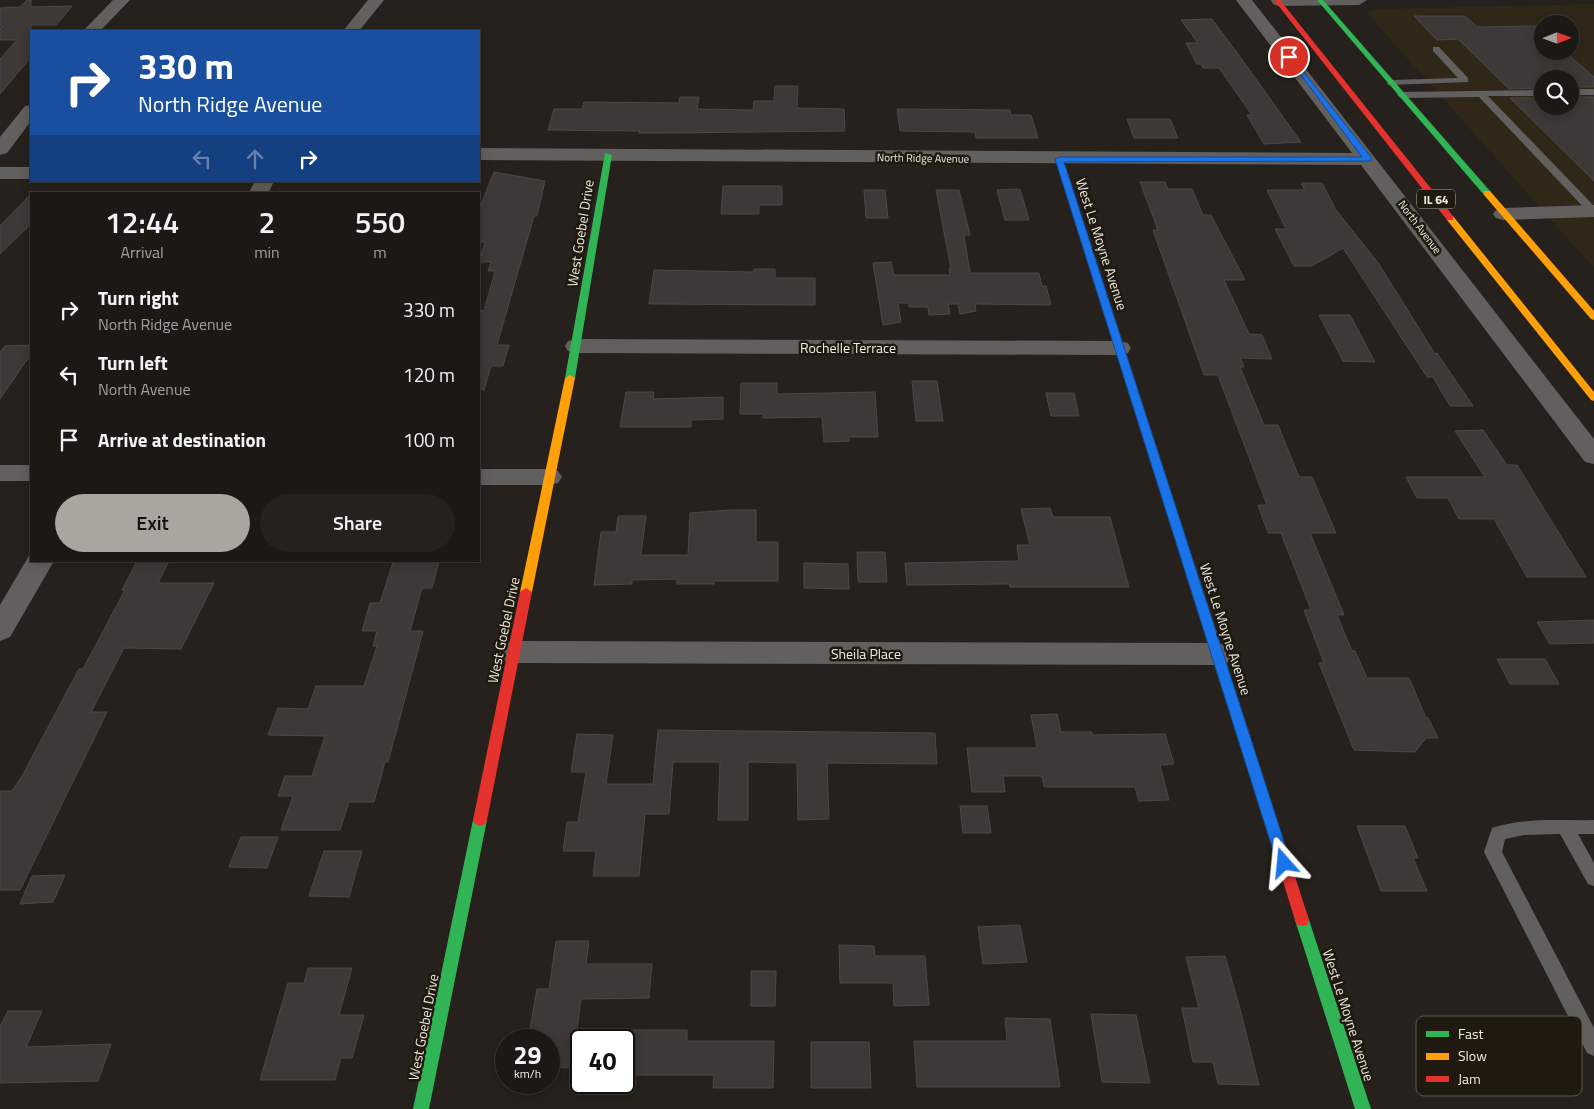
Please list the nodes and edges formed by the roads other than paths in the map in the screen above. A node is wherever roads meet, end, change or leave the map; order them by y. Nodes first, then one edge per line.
1 (122, 0) edge
2 (376, 0) edge
3 (1244, 0) edge
4 (1320, 0) edge
5 (1359, 0) edge
6 (1278, 1) edge
7 (92, 30) edge
8 (352, 30) edge
9 (1436, 49) dead end
10 (1391, 83) junction
11 (1579, 92) edge
12 (1594, 92) edge
13 (1534, 93) edge
14 (1481, 94) junction
15 (1401, 95) junction
16 (30, 111) edge
17 (0, 149) edge
18 (480, 154) edge
19 (608, 155) junction
20 (1059, 159) junction
21 (1368, 159) junction
22 (0, 173) edge
23 (30, 173) edge
24 (1594, 211) edge
25 (1503, 214) junction
26 (1594, 318) edge
27 (576, 346) junction
28 (1120, 348) junction
29 (1594, 398) edge
30 (1594, 456) edge
31 (0, 473) edge
32 (30, 473) edge
33 (480, 477) edge
34 (549, 477) junction
35 (39, 562) edge
36 (0, 630) edge
37 (514, 652) junction
38 (1218, 654) junction
39 (1565, 827) junction
40 (1594, 827) edge
41 (1594, 879) edge
42 (1578, 1016) edge
43 (1582, 1024) edge
44 (1594, 1047) edge
45 (421, 1109) edge
46 (1362, 1109) edge

1 - 7 street
2 - 8 street
3 - 21 street, North Avenue
4 - 5 street
4 - 6 street
4 - 10 street
6 - 29 street, IL 64
9 - 10 lane
10 - 15 street
11 - 12 lane
13 - 14 lane
14 - 15 lane
14 - 24 lane
15 - 25 street
16 - 17 street
18 - 19 street, North Ridge Avenue
19 - 20 street, North Ridge Avenue
19 - 27 street, West Goebel Drive
20 - 21 street, North Ridge Avenue
20 - 28 street, West Le Moyne Avenue
21 - 30 street, North Avenue
22 - 23 street
24 - 25 street
25 - 26 street
27 - 28 street, Rochelle Terrace
27 - 34 street, West Goebel Drive
28 - 38 street, West Le Moyne Avenue
31 - 32 street
33 - 34 street
34 - 37 street, West Goebel Drive
35 - 36 street
37 - 38 street, Sheila Place
37 - 45 street, West Goebel Drive
38 - 46 street, West Le Moyne Avenue
39 - 40 lane
39 - 41 lane
39 - 42 lane
43 - 44 lane

